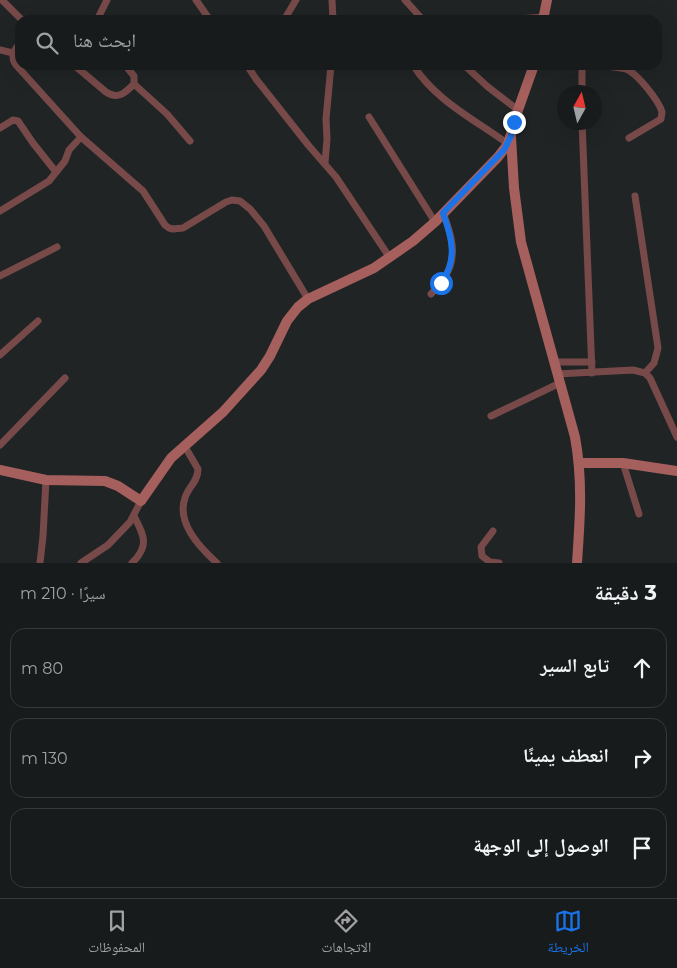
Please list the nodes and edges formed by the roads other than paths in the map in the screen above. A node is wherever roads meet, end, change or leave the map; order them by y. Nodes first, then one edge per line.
1 (2, 0) edge
2 (196, 0) edge
3 (332, 0) edge
4 (405, 0) edge
5 (546, 0) edge
6 (105, 1) edge
7 (294, 1) edge
8 (17, 15) edge
9 (99, 15) edge
10 (206, 15) edge
11 (287, 15) edge
12 (333, 15) edge
13 (418, 15) edge
14 (544, 15) edge
15 (0, 50) edge
16 (15, 50) edge
17 (13, 53) junction
18 (15, 63) edge
19 (21, 70) edge
20 (80, 70) edge
21 (129, 70) edge
22 (250, 70) edge
23 (331, 70) edge
24 (417, 70) edge
25 (469, 70) edge
26 (532, 70) edge
27 (582, 70) edge
28 (628, 70) edge
29 (134, 84) junction
30 (582, 85) edge
31 (518, 110) junction
32 (369, 117) dead end
33 (0, 128) edge
34 (582, 130) edge
35 (81, 137) junction
36 (629, 138) dead end
37 (509, 140) junction
38 (190, 141) dead end
39 (325, 163) junction
40 (56, 172) junction
41 (635, 196) dead end
42 (0, 211) edge
43 (443, 213) junction
44 (434, 222) junction
45 (57, 247) dead end
46 (390, 258) junction
47 (0, 276) edge
48 (431, 294) dead end
49 (308, 299) junction
50 (38, 321) dead end
51 (0, 355) edge
52 (554, 362) junction
53 (592, 362) junction
54 (592, 373) junction
55 (645, 373) junction
56 (66, 378) dead end
57 (558, 379) junction
58 (491, 416) dead end
59 (677, 437) edge
60 (0, 445) edge
61 (184, 445) junction
62 (580, 463) junction
63 (623, 464) junction
64 (0, 470) edge
65 (677, 471) edge
66 (46, 480) junction
67 (141, 502) junction
68 (639, 514) dead end
69 (134, 516) junction
70 (493, 532) dead end
71 (40, 563) edge
72 (81, 563) edge
73 (132, 563) edge
74 (217, 563) edge
75 (499, 563) edge
76 (577, 563) edge

1 - 8 street
2 - 10 street
3 - 12 street
4 - 13 street
5 - 14 main road
6 - 9 street
7 - 11 street
15 - 17 street
16 - 17 street
17 - 18 street
19 - 35 street
20 - 29 street
21 - 29 street
22 - 39 street
23 - 39 street
24 - 37 street
25 - 31 street
26 - 31 main road
27 - 30 street
28 - 36 street
29 - 38 street
31 - 37 main road
32 - 44 street
33 - 40 street
34 - 53 street
35 - 40 street
35 - 49 street
37 - 43 main road
37 - 52 main road
39 - 46 street
40 - 42 street
41 - 55 street
43 - 44 main road
43 - 48 street
44 - 46 main road
45 - 47 street
46 - 49 main road
49 - 61 main road
50 - 51 street
52 - 53 street
52 - 57 main road
53 - 54 street
54 - 55 street
54 - 57 street
55 - 59 street
56 - 60 street
57 - 58 street
57 - 62 main road
61 - 67 main road
61 - 74 street
62 - 63 main road
62 - 76 main road
63 - 65 main road
63 - 68 street
64 - 66 main road
66 - 67 main road
66 - 71 street
67 - 69 street
69 - 72 street
69 - 73 street
70 - 75 street

